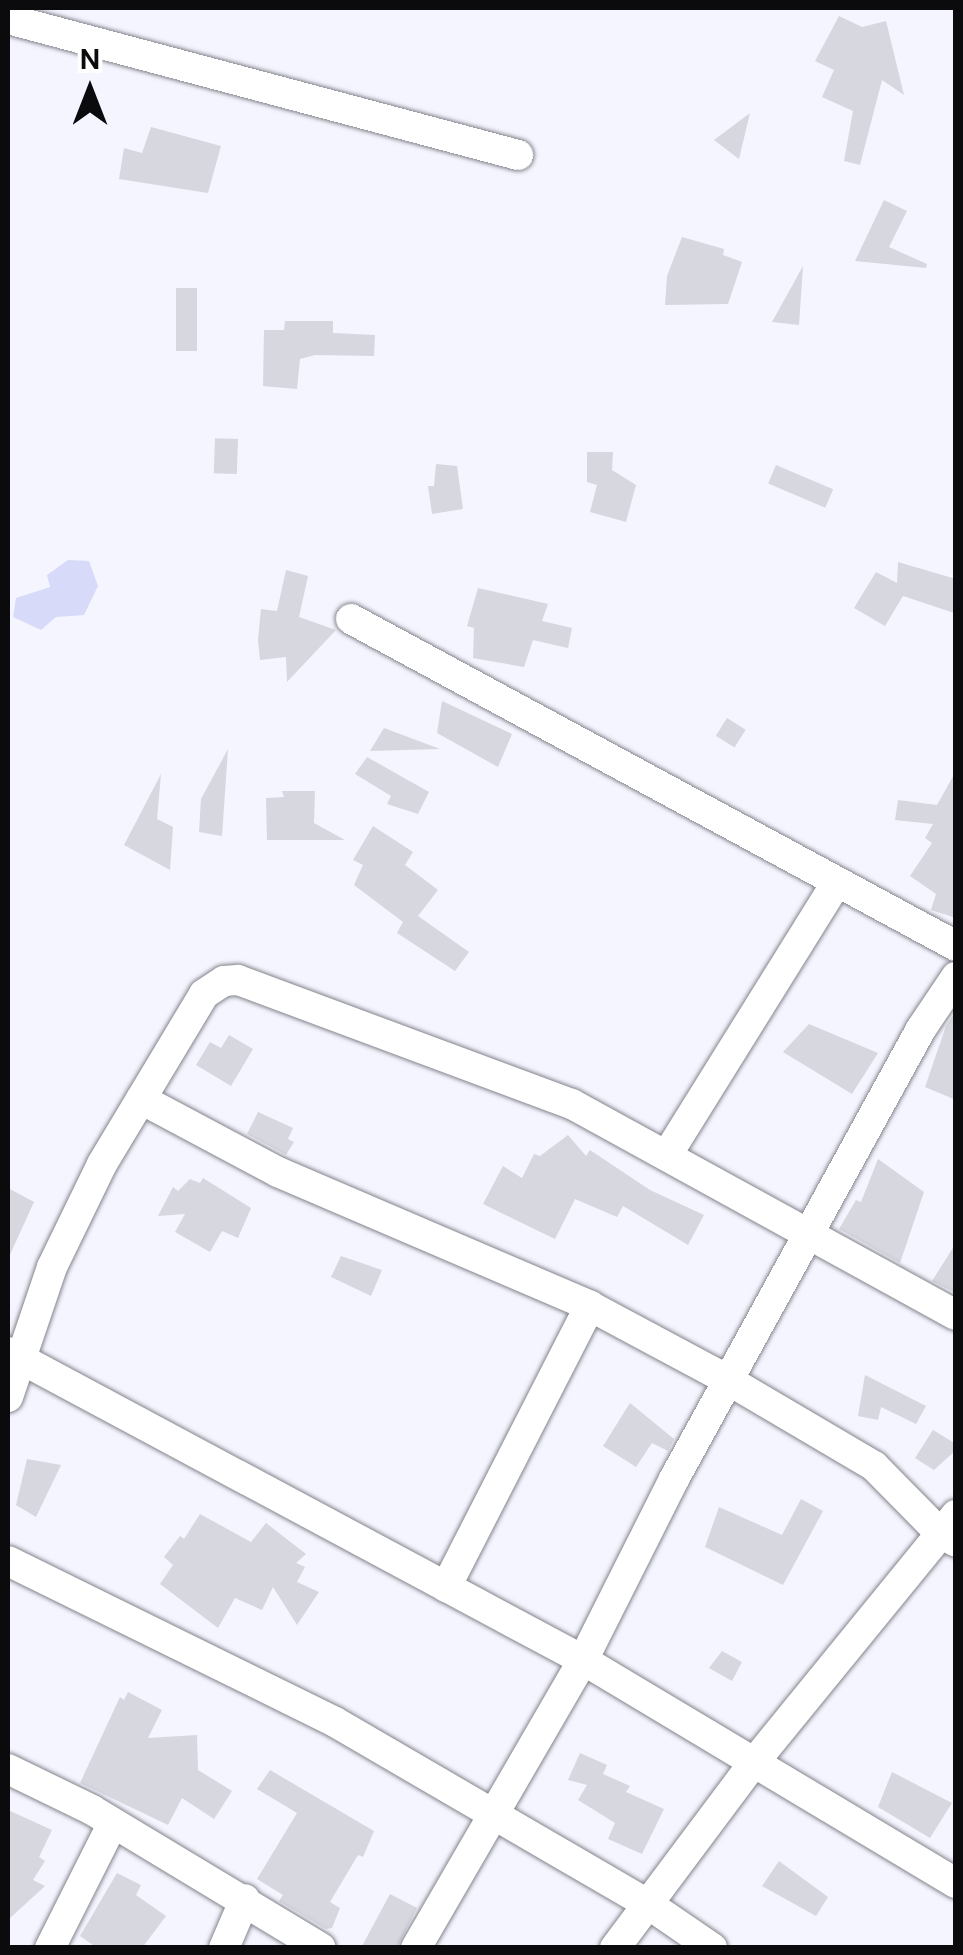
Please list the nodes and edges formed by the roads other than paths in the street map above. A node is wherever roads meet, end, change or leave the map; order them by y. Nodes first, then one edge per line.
1 (8, 18) edge
2 (518, 155) dead end
3 (351, 619) dead end
4 (836, 884) junction
5 (956, 946) edge
6 (956, 977) edge
7 (141, 1099) junction
8 (668, 1155) junction
9 (810, 1232) junction
10 (590, 1306) junction
11 (956, 1315) edge
12 (14, 1356) edge
13 (728, 1380) junction
14 (8, 1397) edge
15 (950, 1530) edge
16 (8, 1561) edge
17 (446, 1587) junction
18 (582, 1660) junction
19 (752, 1766) junction
20 (8, 1769) edge
21 (494, 1812) junction
22 (113, 1823) junction
23 (956, 1883) edge
24 (245, 1899) junction
25 (648, 1904) junction
26 (50, 1948) edge
27 (224, 1948) edge
28 (320, 1948) edge
29 (416, 1948) edge
30 (615, 1948) edge
31 (712, 1948) edge

1 - 2 street
3 - 4 street
4 - 5 street
4 - 8 street
6 - 9 street
7 - 8 street
7 - 10 street
7 - 12 street
8 - 9 street
9 - 11 street
9 - 13 street
10 - 13 street
10 - 17 street
12 - 14 street
12 - 17 street
13 - 15 street
13 - 18 street
15 - 19 street
16 - 21 street
17 - 18 street
18 - 19 street
18 - 21 street
19 - 23 street
19 - 25 street
20 - 22 street
21 - 25 street
21 - 29 street
22 - 24 street
22 - 26 street
24 - 27 street
24 - 28 street
25 - 30 street
25 - 31 street

